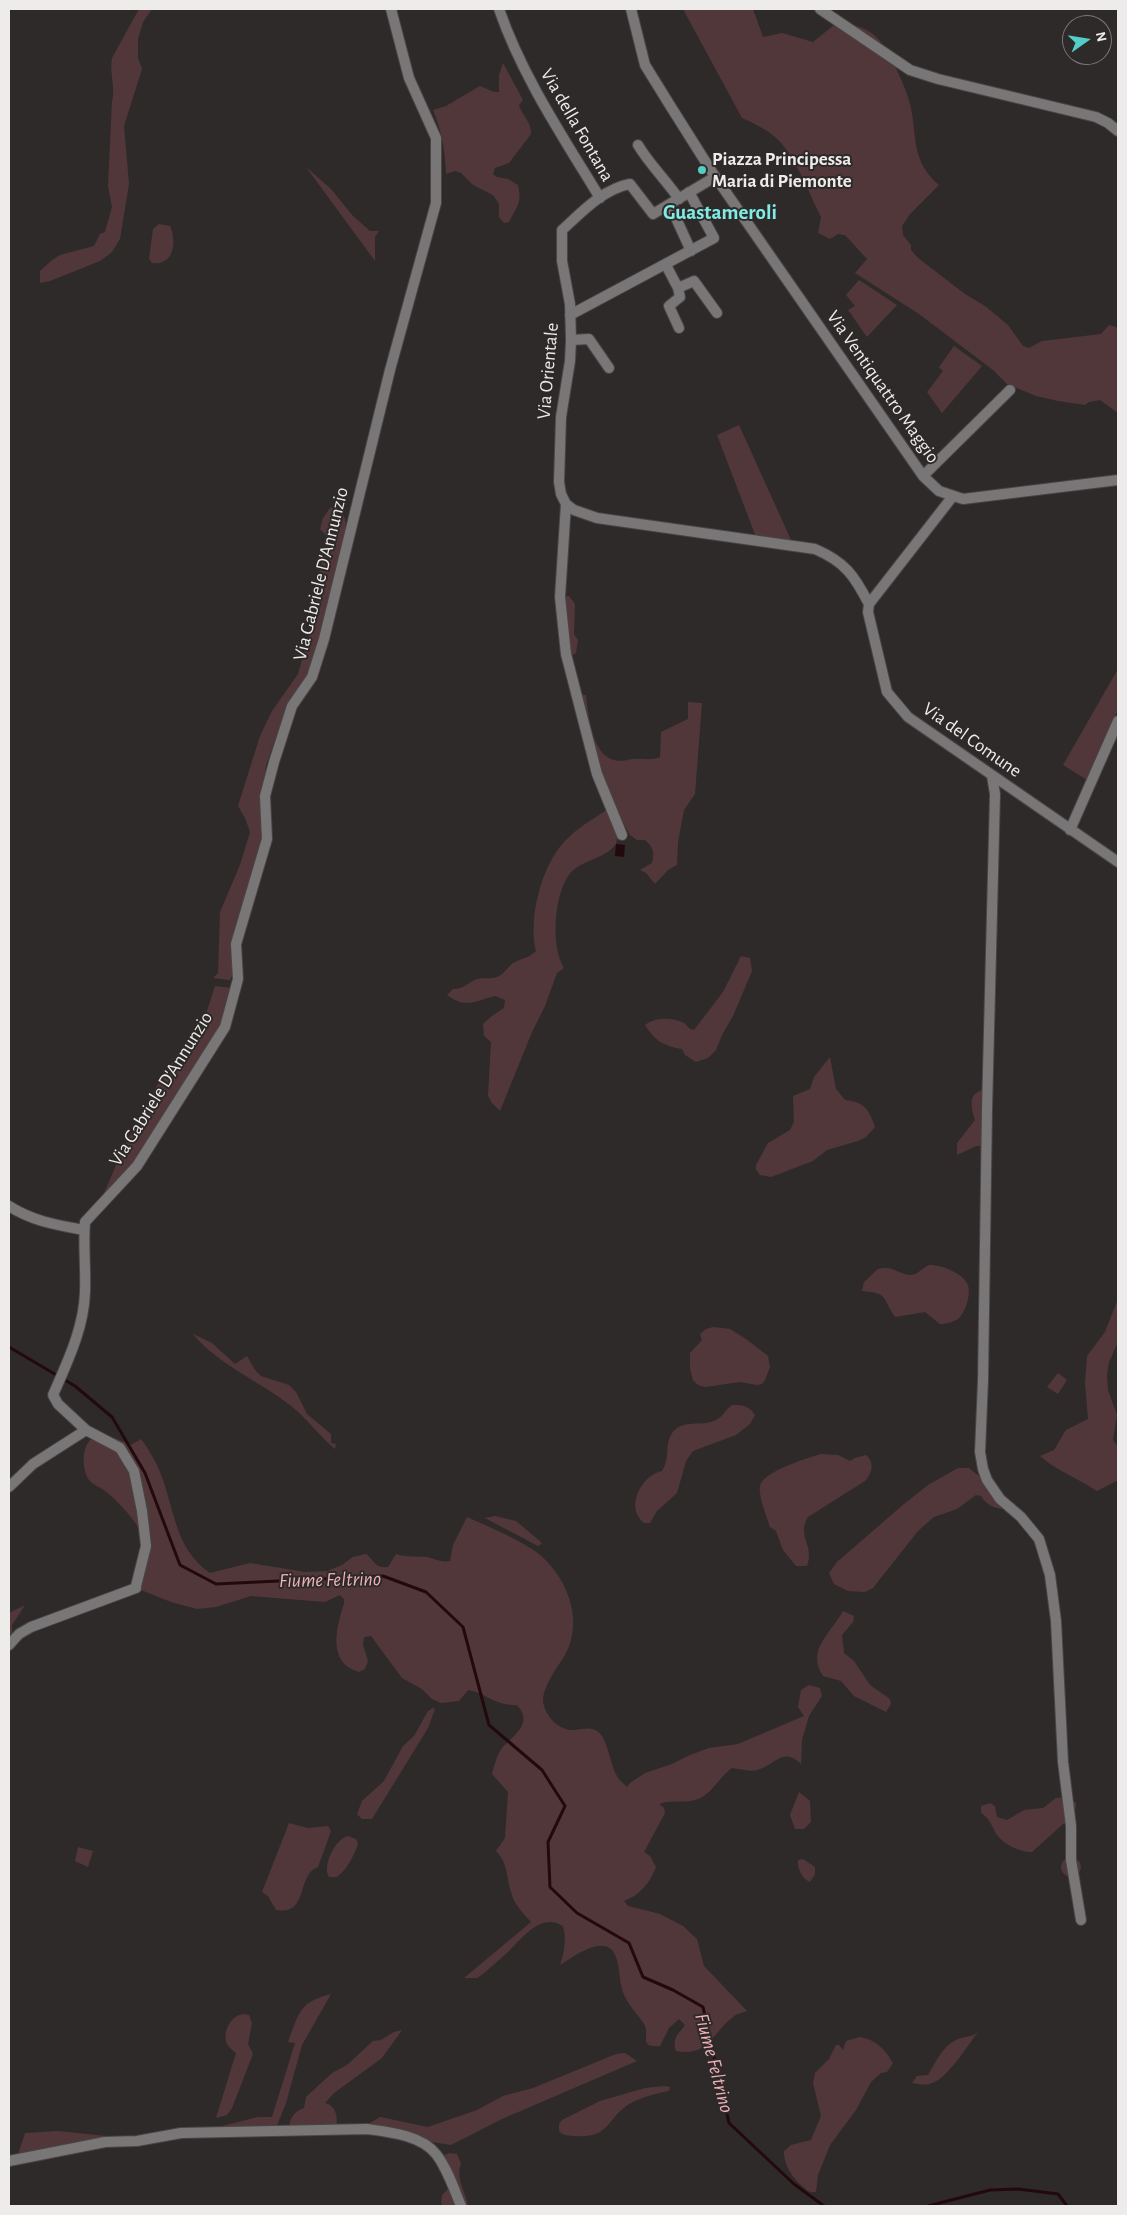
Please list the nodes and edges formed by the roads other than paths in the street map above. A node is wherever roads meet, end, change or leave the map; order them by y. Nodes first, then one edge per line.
1 (391, 9) edge
2 (499, 9) edge
3 (632, 9) edge
4 (820, 9) edge
5 (1118, 131) edge
6 (638, 145) dead end
7 (715, 176) junction
8 (689, 192) junction
9 (600, 198) junction
10 (674, 202) junction
11 (691, 251) junction
12 (666, 265) junction
13 (678, 288) junction
14 (717, 313) dead end
15 (570, 315) junction
16 (679, 328) dead end
17 (571, 340) junction
18 (609, 368) dead end
19 (1010, 390) dead end
20 (923, 476) junction
21 (1118, 480) edge
22 (954, 496) junction
23 (566, 504) junction
24 (869, 604) junction
25 (1118, 721) edge
26 (992, 776) junction
27 (1070, 830) junction
28 (622, 835) dead end
29 (1118, 862) edge
30 (9, 1206) edge
31 (84, 1230) junction
32 (86, 1430) junction
33 (9, 1487) edge
34 (9, 1645) edge
35 (1081, 1920) dead end
36 (9, 2161) edge
37 (461, 2206) edge

1 - 31 street, Via Gabriele D'Annunzio
2 - 9 street, Via della Fontana
3 - 7 street, Via Ventiquattro Maggio
4 - 5 street
6 - 10 street
7 - 8 street
7 - 20 street, Via Ventiquattro Maggio
8 - 10 street
8 - 11 street
9 - 10 street, Via della Fontana
9 - 15 street, Via Orientale
10 - 11 street
11 - 12 street
12 - 13 street
12 - 15 street
13 - 14 street
13 - 16 street
15 - 17 street, Via Orientale
17 - 18 street
17 - 23 street, Via Orientale
19 - 20 street
20 - 22 street, Via Ventiquattro Maggio
21 - 22 street, Via Ventiquattro Maggio
22 - 24 street
23 - 24 street, Via del Comune
23 - 28 street
24 - 26 street, Via del Comune
25 - 27 street
26 - 27 street, Via del Comune
26 - 35 street
27 - 29 street, Via del Comune
30 - 31 street
31 - 32 street
32 - 33 street
32 - 34 street
36 - 37 street

